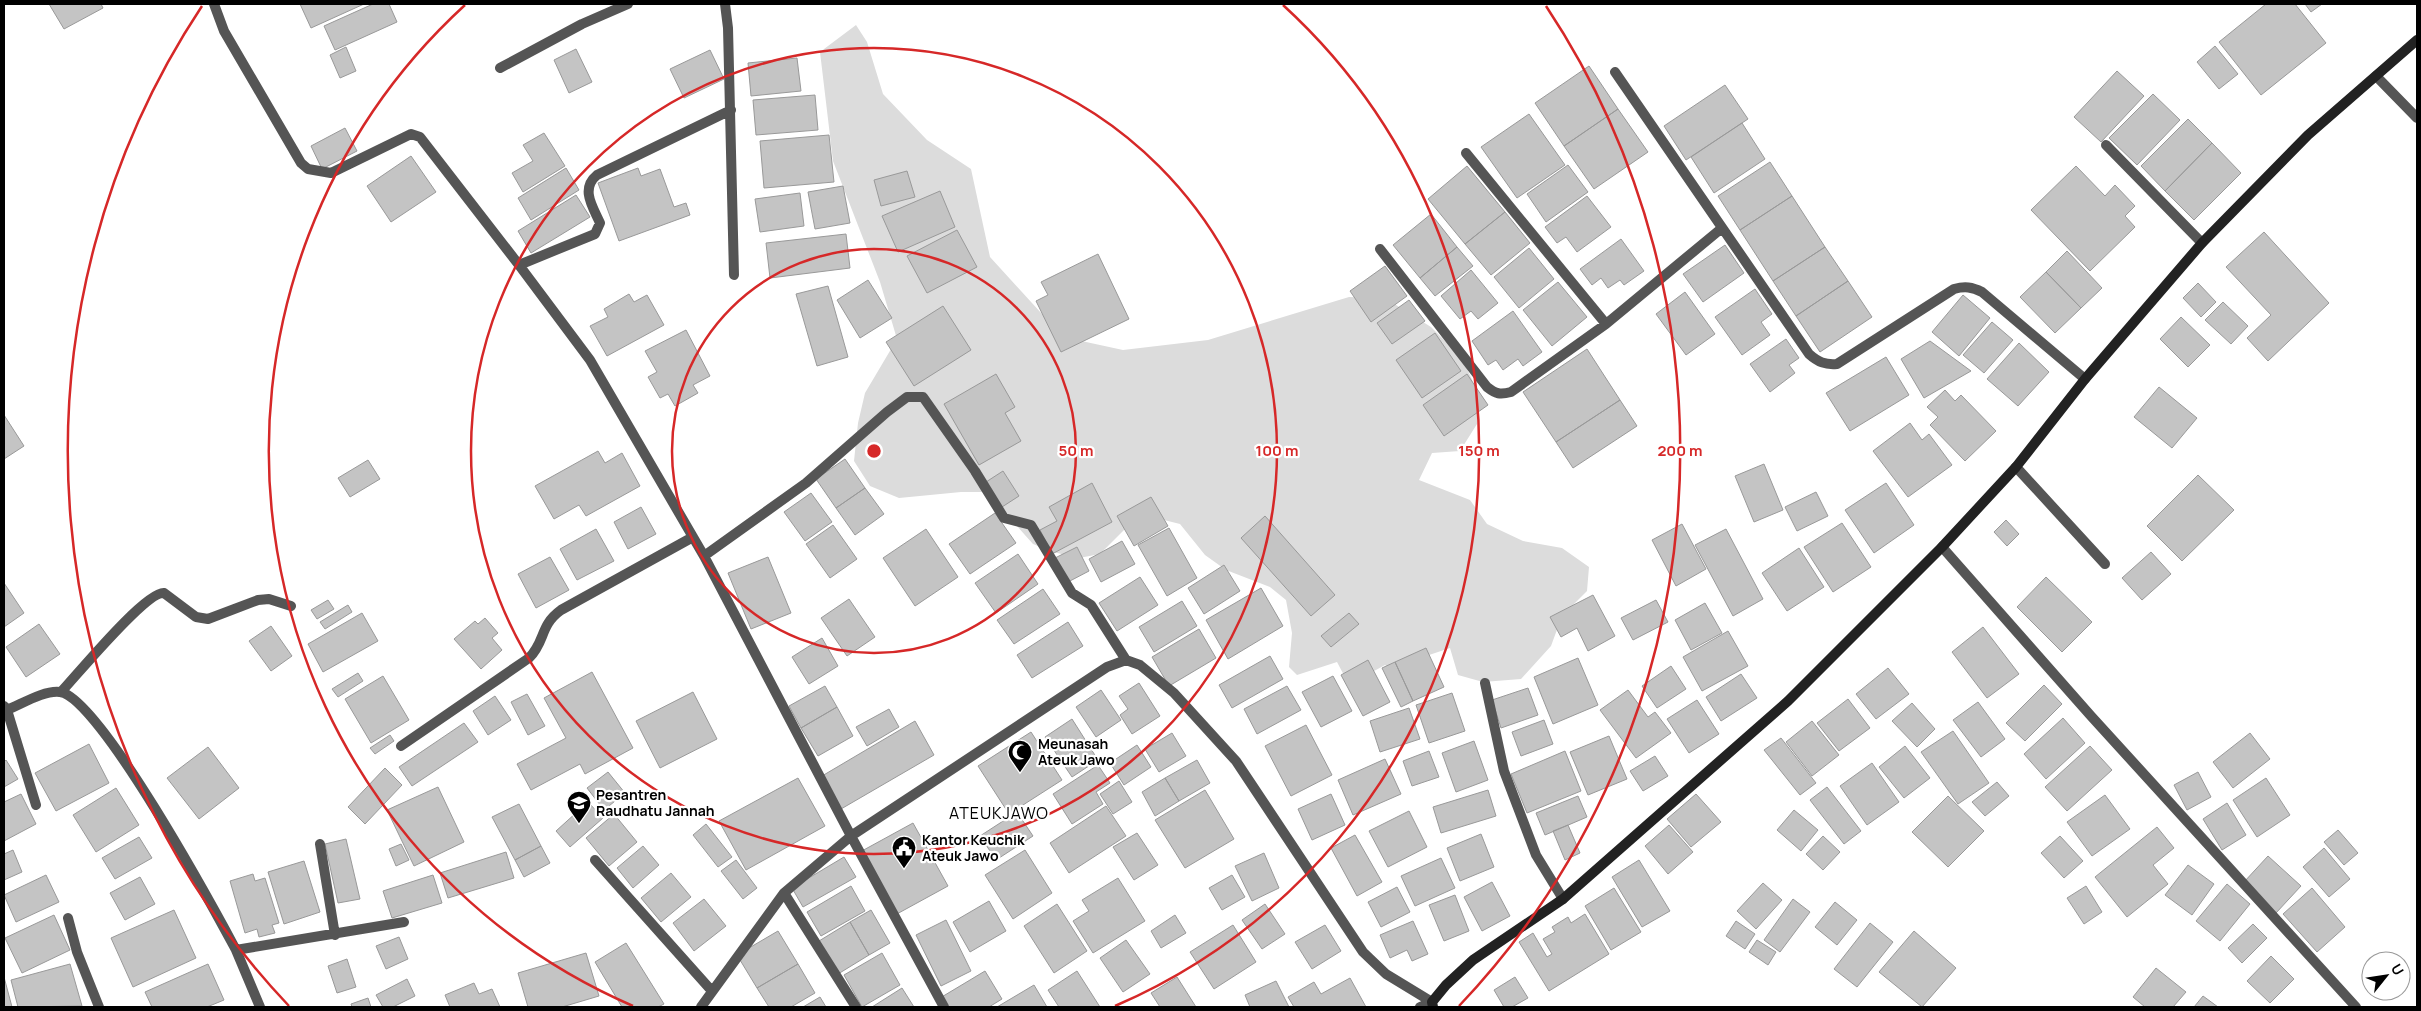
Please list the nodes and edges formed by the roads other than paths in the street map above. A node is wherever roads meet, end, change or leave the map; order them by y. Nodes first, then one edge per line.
1 (214, 4) edge
2 (628, 4) edge
3 (725, 4) edge
4 (2417, 40) edge
5 (500, 68) dead end
6 (1615, 72) dead end
7 (2376, 76) junction
8 (730, 110) junction
9 (2417, 118) edge
10 (2106, 145) dead end
11 (1466, 153) dead end
12 (1722, 228) junction
13 (2202, 243) junction
14 (1380, 249) dead end
15 (519, 265) junction
16 (734, 275) dead end
17 (1606, 324) junction
18 (2085, 379) junction
19 (2016, 467) junction
20 (692, 537) junction
21 (1942, 547) junction
22 (704, 556) junction
23 (2105, 564) dead end
24 (291, 606) dead end
25 (1126, 660) junction
26 (1486, 683) dead end
27 (61, 692) junction
28 (5, 708) edge
29 (401, 746) dead end
30 (36, 805) dead end
31 (851, 836) junction
32 (320, 844) dead end
33 (595, 860) dead end
34 (784, 893) junction
35 (1563, 900) junction
36 (68, 918) dead end
37 (404, 922) dead end
38 (335, 935) junction
39 (236, 950) junction
40 (711, 990) junction
41 (1433, 1004) edge
42 (99, 1007) edge
43 (260, 1007) edge
44 (700, 1007) edge
45 (856, 1007) edge
46 (944, 1007) edge
47 (1420, 1007) edge
48 (2356, 1007) edge

1 - 15 street
2 - 5 street
3 - 8 street
4 - 7 street
6 - 12 street
7 - 9 street
7 - 13 street
8 - 15 street
8 - 16 street
10 - 13 street
11 - 17 street
12 - 17 street
12 - 18 street
13 - 18 street
14 - 17 street
15 - 20 street
18 - 19 street
19 - 21 street
19 - 23 street
20 - 22 street
20 - 29 street
21 - 35 street
21 - 48 street
22 - 25 street
22 - 31 street
24 - 27 street
25 - 31 street
25 - 41 street
26 - 35 street
27 - 28 street
27 - 39 street
28 - 30 street
31 - 34 street
31 - 46 street
32 - 38 street
33 - 40 street
34 - 40 street
34 - 45 street
35 - 41 street
36 - 42 street
37 - 38 street
38 - 39 street
39 - 43 street
40 - 44 street
41 - 47 street

